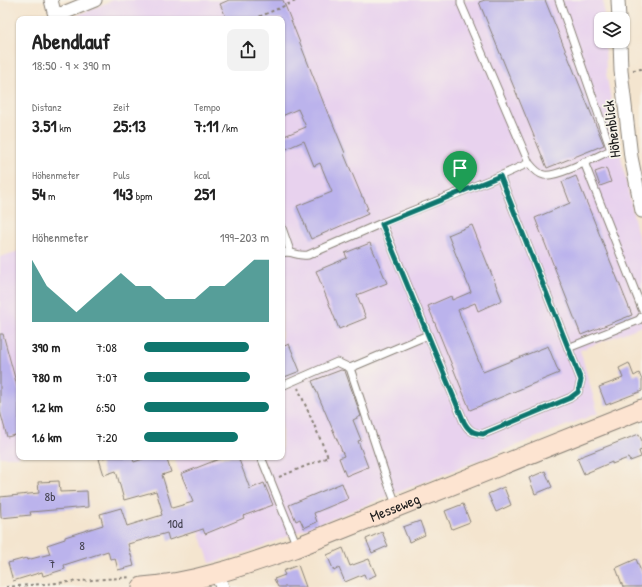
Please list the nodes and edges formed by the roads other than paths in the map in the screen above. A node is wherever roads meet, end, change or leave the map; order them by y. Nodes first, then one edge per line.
1 (95, 0) edge
2 (461, 0) edge
3 (559, 0) edge
4 (618, 0) edge
5 (52, 6) edge
6 (619, 12) edge
7 (620, 48) edge
8 (584, 162) junction
9 (529, 163) junction
10 (500, 176) junction
11 (642, 212) edge
12 (382, 224) junction
13 (286, 252) edge
14 (642, 309) edge
15 (642, 316) edge
16 (428, 334) junction
17 (568, 348) junction
18 (350, 368) junction
19 (285, 385) edge
20 (642, 409) edge
21 (262, 460) edge
22 (397, 507) junction
23 (297, 547) junction
24 (219, 580) edge
25 (137, 582) edge

1 - 5 street
2 - 9 lane
3 - 8 lane
4 - 6 street
7 - 11 street, Höhenblick
8 - 9 lane
8 - 14 lane
9 - 10 lane
10 - 12 lane
10 - 17 lane
12 - 13 lane
12 - 16 lane
15 - 17 lane
16 - 17 lane
16 - 18 lane
18 - 19 lane
18 - 22 lane
20 - 22 main road, Messeweg
21 - 23 lane
22 - 23 main road, Messeweg
23 - 24 main road, Messeweg
24 - 25 main road, Messeweg

